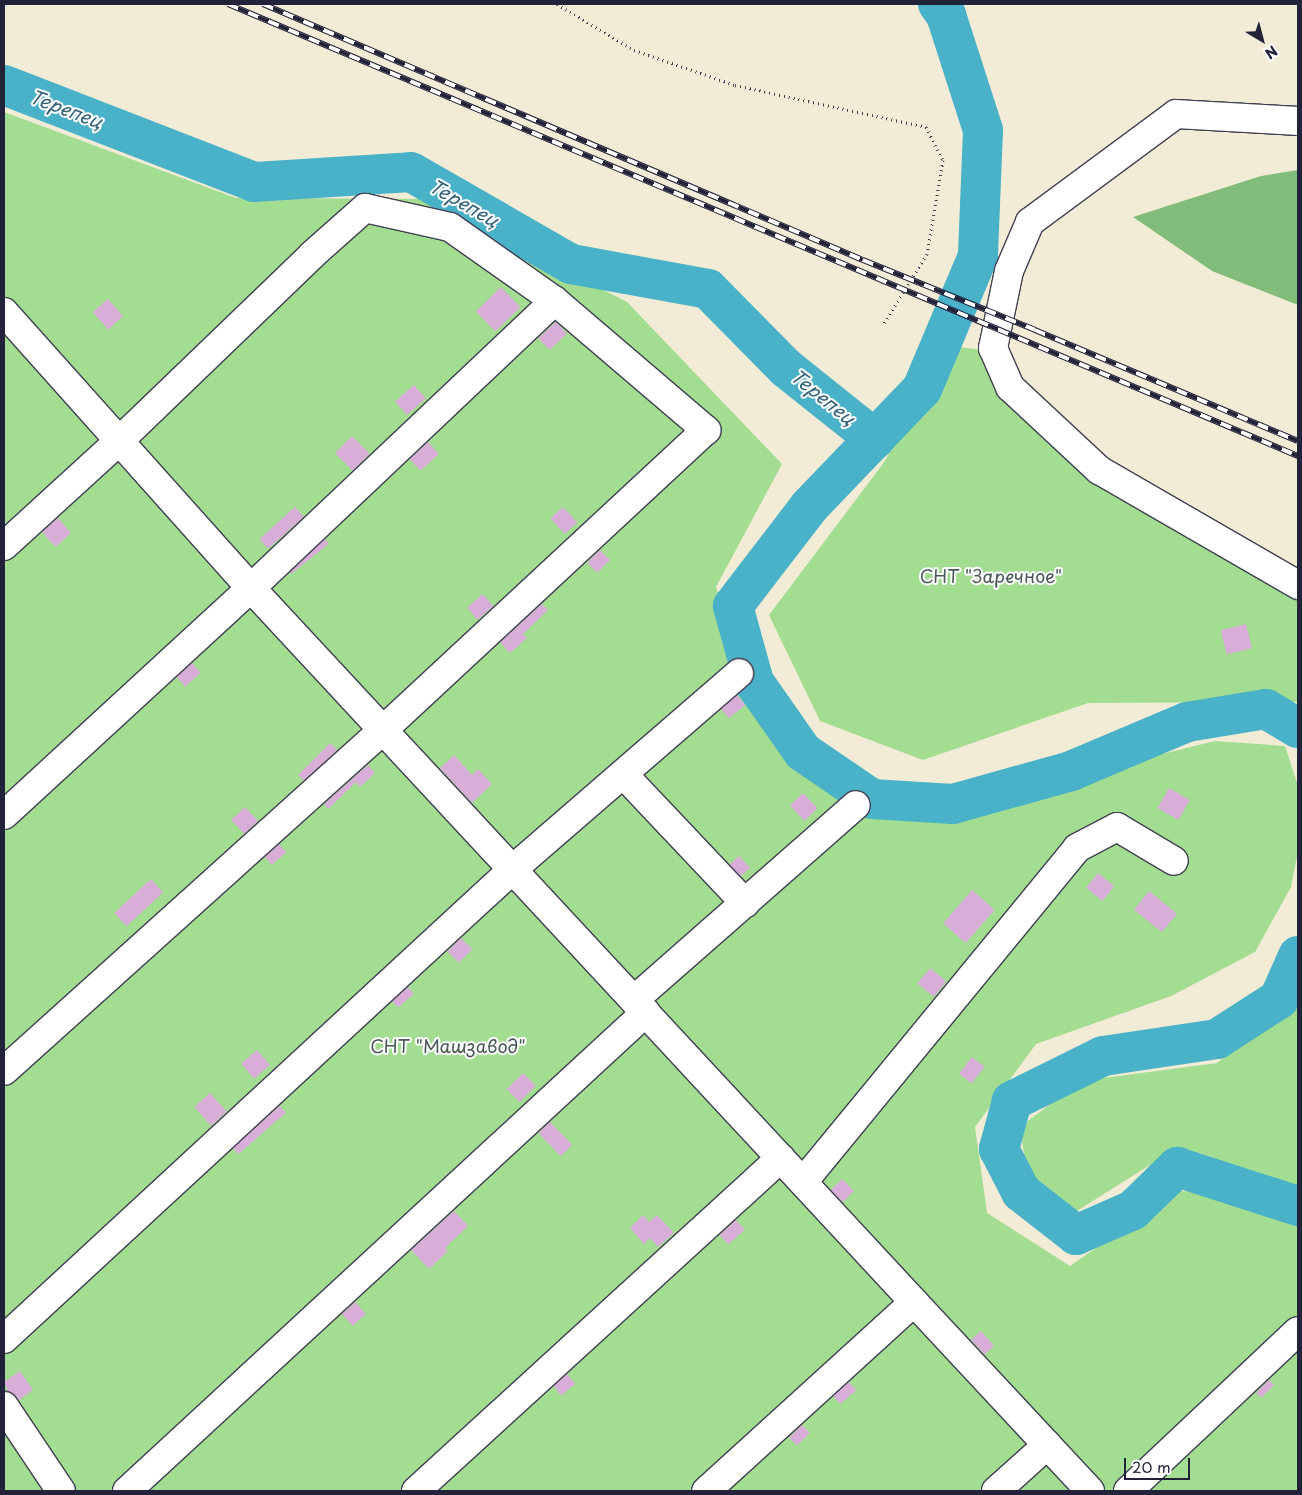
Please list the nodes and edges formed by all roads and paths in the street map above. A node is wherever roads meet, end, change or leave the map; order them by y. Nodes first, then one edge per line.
1 (557, 4) edge
2 (1298, 121) edge
3 (555, 301) junction
4 (4, 312) edge
5 (883, 324) dead end
6 (118, 442) junction
7 (4, 546) edge
8 (1298, 585) edge
9 (251, 588) junction
10 (738, 673) dead end
11 (384, 729) junction
12 (623, 774) junction
13 (856, 805) dead end
14 (4, 815) edge
15 (1174, 861) dead end
16 (513, 869) junction
17 (745, 903) junction
18 (640, 1006) junction
19 (4, 1071) edge
20 (781, 1158) junction
21 (803, 1182) junction
22 (914, 1302) junction
23 (1298, 1331) edge
24 (4, 1339) edge
25 (4, 1406) edge
26 (1046, 1445) junction
27 (60, 1491) edge
28 (127, 1491) edge
29 (416, 1491) edge
30 (706, 1491) edge
31 (996, 1491) edge
32 (1090, 1491) edge
33 (1128, 1491) edge

1 - 5 path
2 - 8 street
3 - 6 street
3 - 9 street
3 - 11 street
4 - 6 street
6 - 7 street
6 - 9 street
9 - 11 street
9 - 14 street
10 - 12 street
11 - 16 street
11 - 19 street
12 - 16 street
12 - 17 street
13 - 17 street
15 - 21 street
16 - 18 street
16 - 24 street
17 - 18 street
18 - 20 street
18 - 28 street
20 - 21 street
20 - 29 street
21 - 22 street
22 - 26 street
22 - 30 street
23 - 33 street
25 - 27 street
26 - 31 street
26 - 32 street

